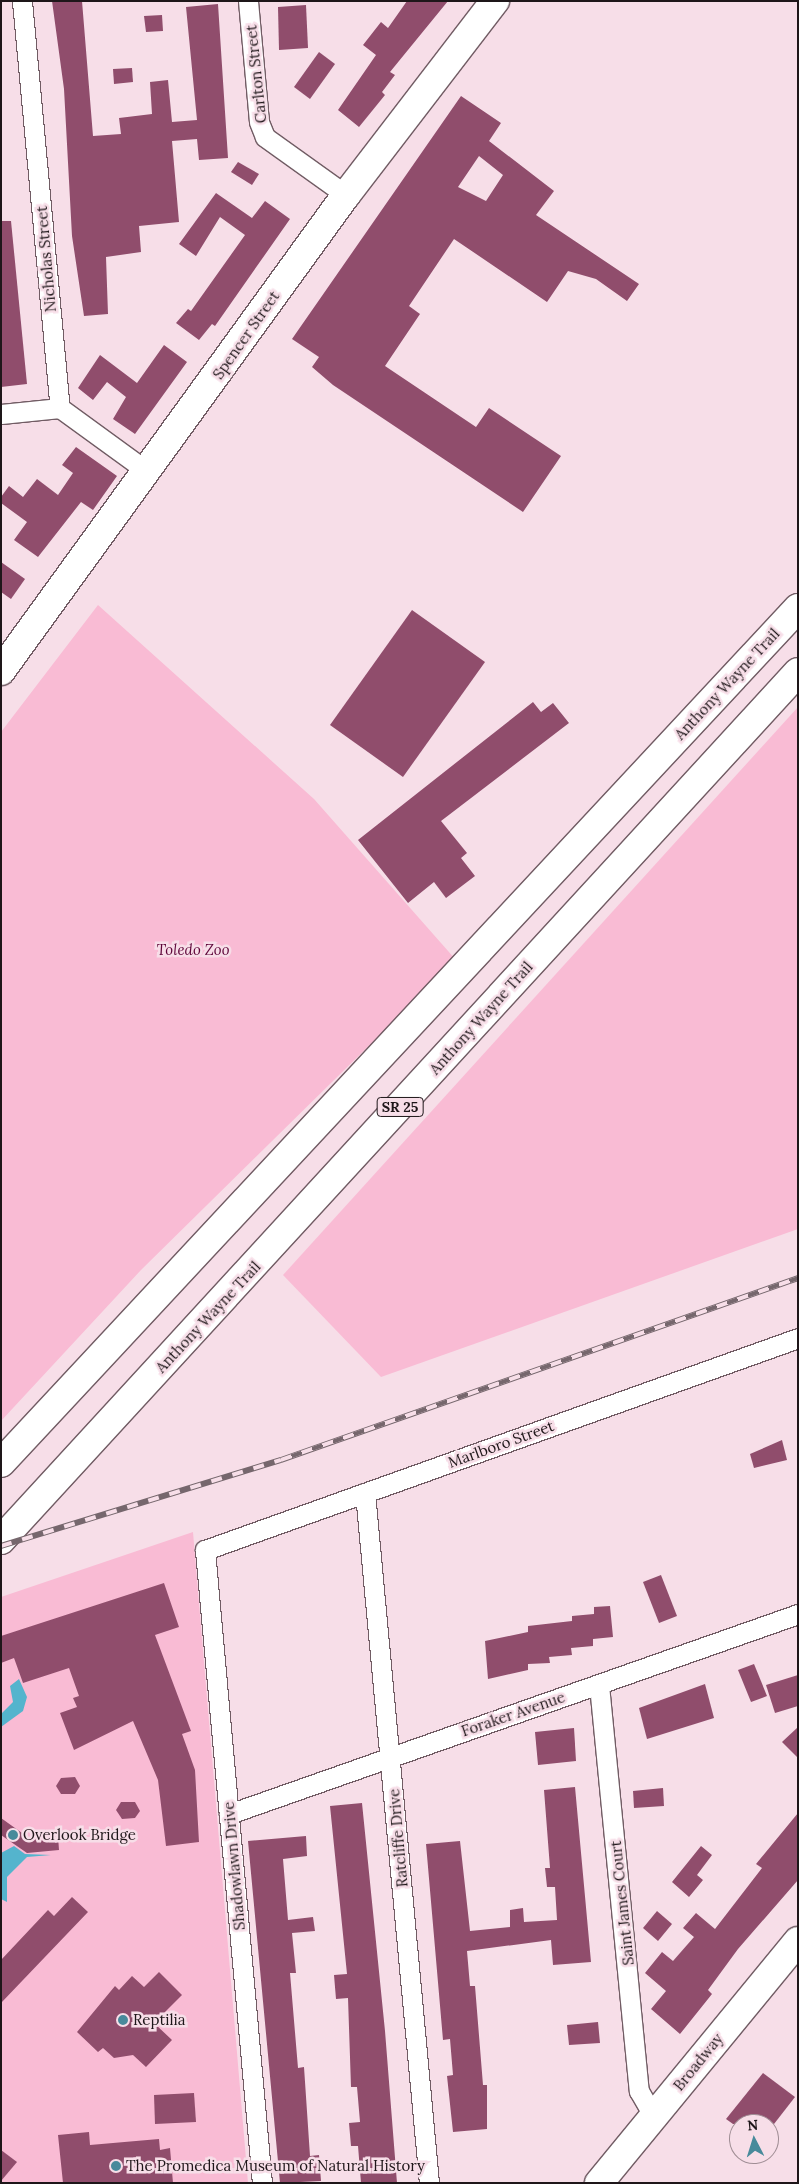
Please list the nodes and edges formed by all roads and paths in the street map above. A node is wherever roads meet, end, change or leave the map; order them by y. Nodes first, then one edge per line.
1 (22, 1) edge
2 (248, 1) edge
3 (495, 1) edge
4 (346, 195) junction
5 (60, 408) junction
6 (1, 414) edge
7 (148, 472) junction
8 (798, 608) edge
9 (1, 671) edge
10 (798, 672) edge
11 (798, 1338) edge
12 (1, 1463) edge
13 (365, 1493) junction
14 (1, 1540) edge
15 (205, 1550) joint
16 (798, 1614) edge
17 (599, 1686) junction
18 (391, 1756) junction
19 (229, 1814) junction
20 (798, 1941) edge
21 (654, 2117) junction
22 (262, 2183) edge
23 (429, 2183) edge
24 (599, 2183) edge

1 - 5 street, Nicholas Street
2 - 4 street, Carlton Street
3 - 4 main road, Spencer Street
4 - 7 main road, Spencer Street
5 - 6 street
5 - 7 street
7 - 9 main road, Spencer Street
8 - 12 main road, Anthony Wayne Trail
10 - 14 main road, Anthony Wayne Trail / SR 25
11 - 13 street, Marlboro Street
13 - 15 street, Marlboro Street
13 - 18 street, Ratcliffe Drive
15 - 19 street, Shadowlawn Drive
16 - 17 street, Foraker Avenue
17 - 18 street, Foraker Avenue
17 - 21 street, Saint James Court
18 - 19 street, Foraker Avenue
18 - 23 street, Ratcliffe Drive
19 - 22 street, Shadowlawn Drive
20 - 21 main road, Broadway
21 - 24 main road, Broadway

